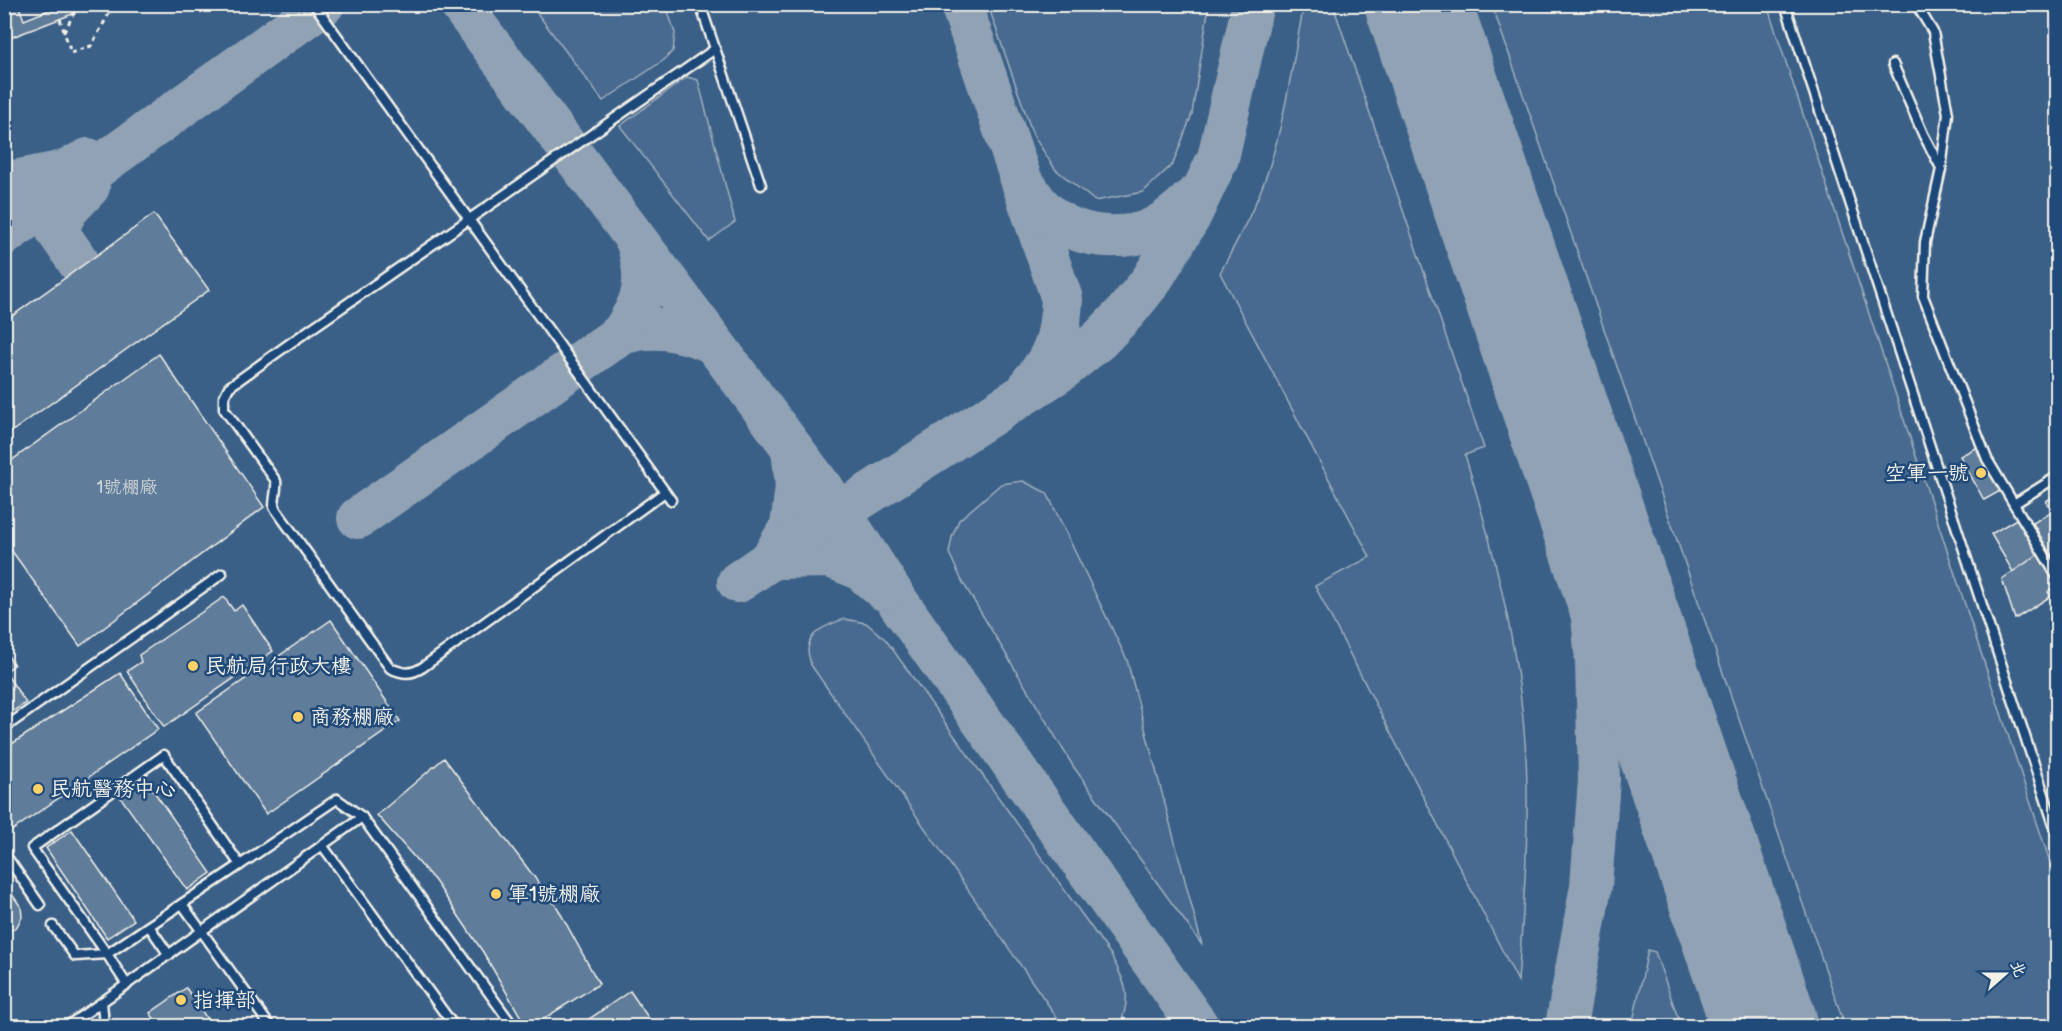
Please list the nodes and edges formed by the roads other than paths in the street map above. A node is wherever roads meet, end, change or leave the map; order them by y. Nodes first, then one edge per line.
1 (314, 4) edge
2 (700, 4) edge
3 (1785, 4) edge
4 (1916, 4) edge
5 (715, 50) junction
6 (1893, 64) dead end
7 (1941, 169) junction
8 (761, 185) dead end
9 (467, 220) junction
10 (2058, 476) edge
11 (2014, 504) junction
12 (222, 574) dead end
13 (2058, 578) edge
14 (4, 728) edge
15 (362, 817) junction
16 (2058, 837) edge
17 (322, 845) junction
18 (4, 853) edge
19 (240, 865) junction
20 (182, 904) junction
21 (40, 905) dead end
22 (53, 926) dead end
23 (149, 926) junction
24 (202, 931) junction
25 (106, 954) junction
26 (169, 955) junction
27 (127, 985) junction
28 (102, 1002) junction
29 (67, 1026) edge
30 (104, 1026) edge
31 (270, 1026) edge
32 (454, 1026) edge
33 (513, 1026) edge

1 - 9 lane
2 - 5 lane
3 - 16 lane
4 - 7 lane
5 - 8 lane
5 - 9 lane
6 - 7 lane
7 - 11 lane
9 - 9 lane
10 - 11 lane
11 - 13 lane
12 - 14 lane
15 - 17 lane
15 - 19 lane
15 - 33 lane
17 - 24 lane
17 - 32 lane
18 - 21 lane
19 - 20 lane
19 - 25 lane
20 - 23 lane
20 - 24 lane
22 - 25 lane
23 - 25 lane
23 - 26 lane
24 - 26 lane
24 - 31 lane
25 - 27 lane
26 - 27 lane
27 - 28 lane
28 - 29 lane
28 - 30 lane

